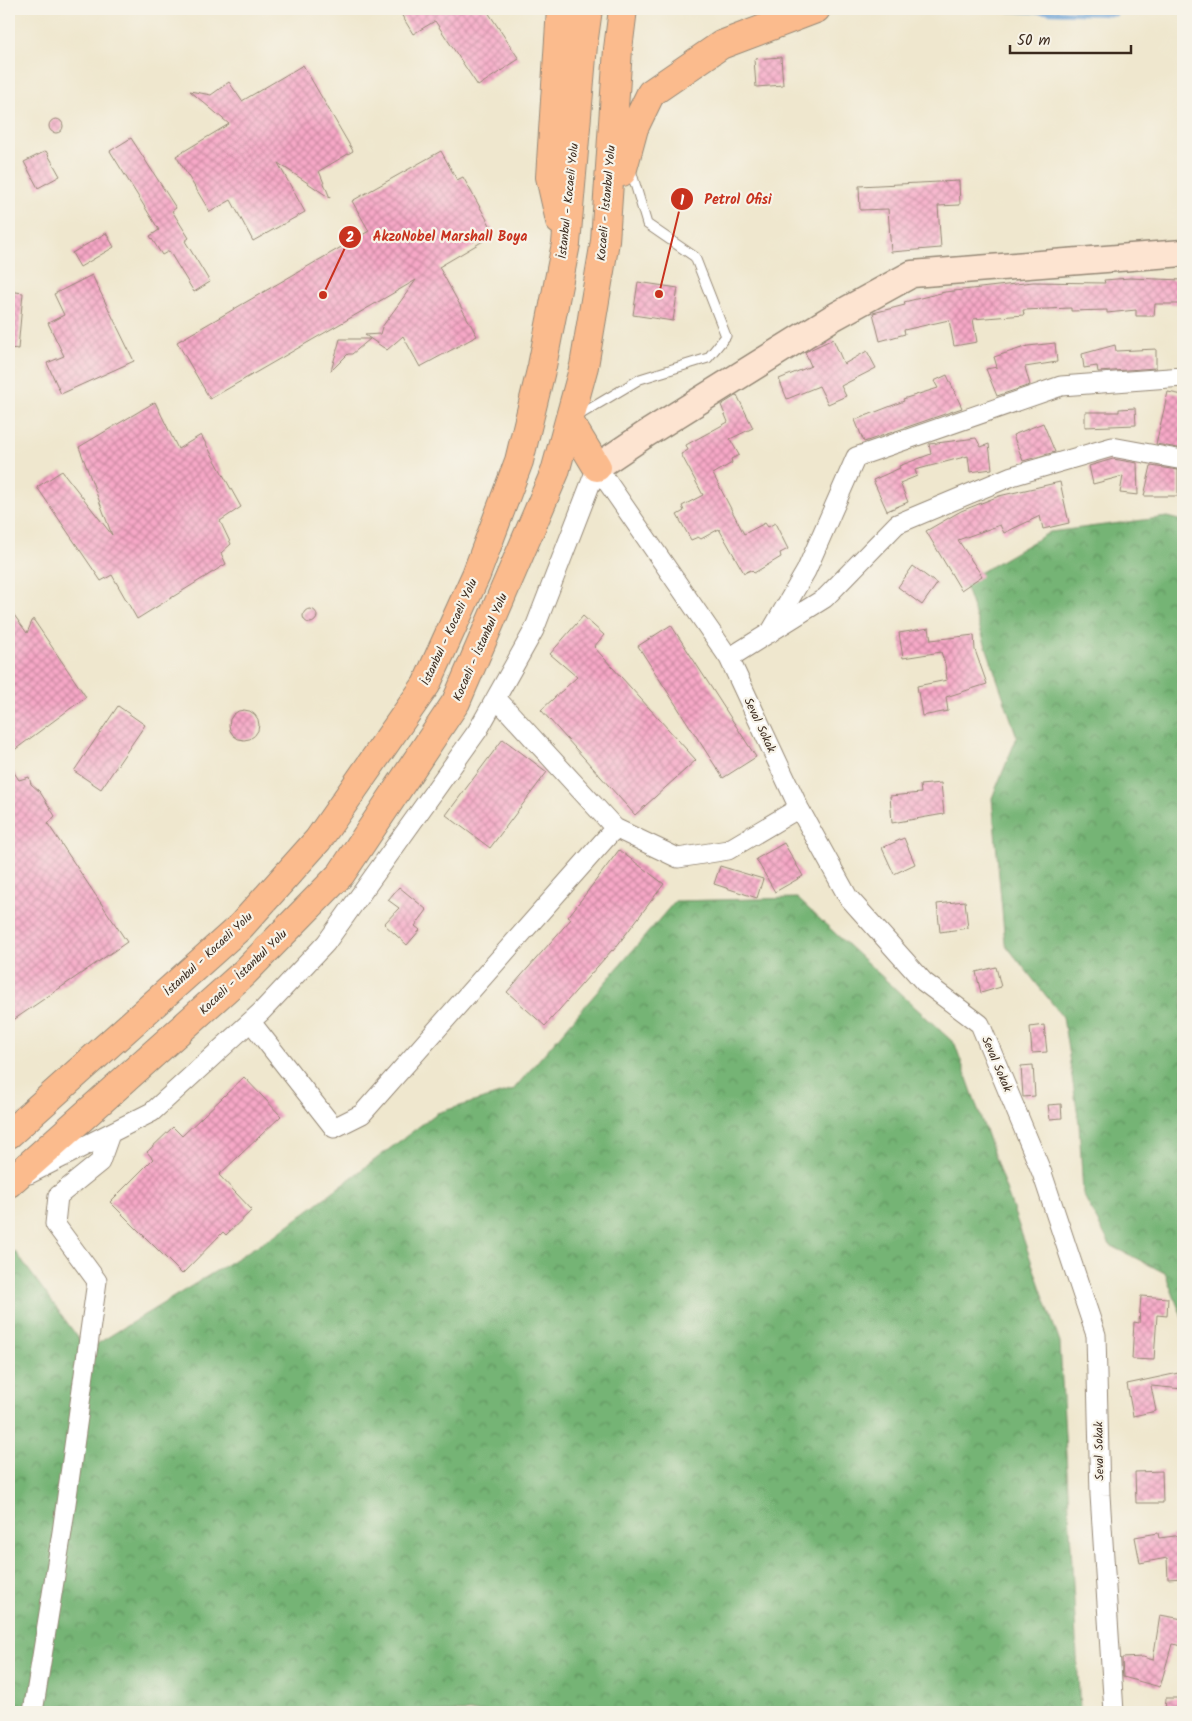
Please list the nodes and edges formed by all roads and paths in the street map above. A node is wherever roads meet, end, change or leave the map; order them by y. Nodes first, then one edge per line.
1 (561, 9) edge
2 (588, 9) edge
3 (624, 9) edge
4 (816, 9) edge
5 (626, 154) junction
6 (566, 244) junction
7 (1183, 253) edge
8 (599, 278) junction
9 (1183, 377) edge
10 (569, 420) junction
11 (1183, 460) edge
12 (597, 467) junction
13 (770, 633) junction
14 (729, 658) junction
15 (496, 698) junction
16 (799, 808) junction
17 (615, 828) junction
18 (251, 1022) junction
19 (9, 1134) edge
20 (110, 1134) junction
21 (9, 1184) edge
22 (33, 1712) edge
23 (1114, 1712) edge

1 - 6 highway
2 - 6 highway, İstanbul - Kocaeli Yolu
3 - 8 highway, Kocaeli - İstanbul Yolu
4 - 5 highway
5 - 8 highway
5 - 10 lane
6 - 19 highway, İstanbul - Kocaeli Yolu
7 - 12 street
8 - 10 highway, Kocaeli - İstanbul Yolu
9 - 13 street
10 - 12 highway
10 - 21 highway, Kocaeli - İstanbul Yolu
11 - 13 street
12 - 14 street, Seval Sokak
12 - 15 street
13 - 14 street
14 - 16 street, Seval Sokak
15 - 17 street
15 - 18 street
16 - 17 street
16 - 23 street, Seval Sokak
17 - 18 street
18 - 20 street
20 - 21 street
20 - 22 street

